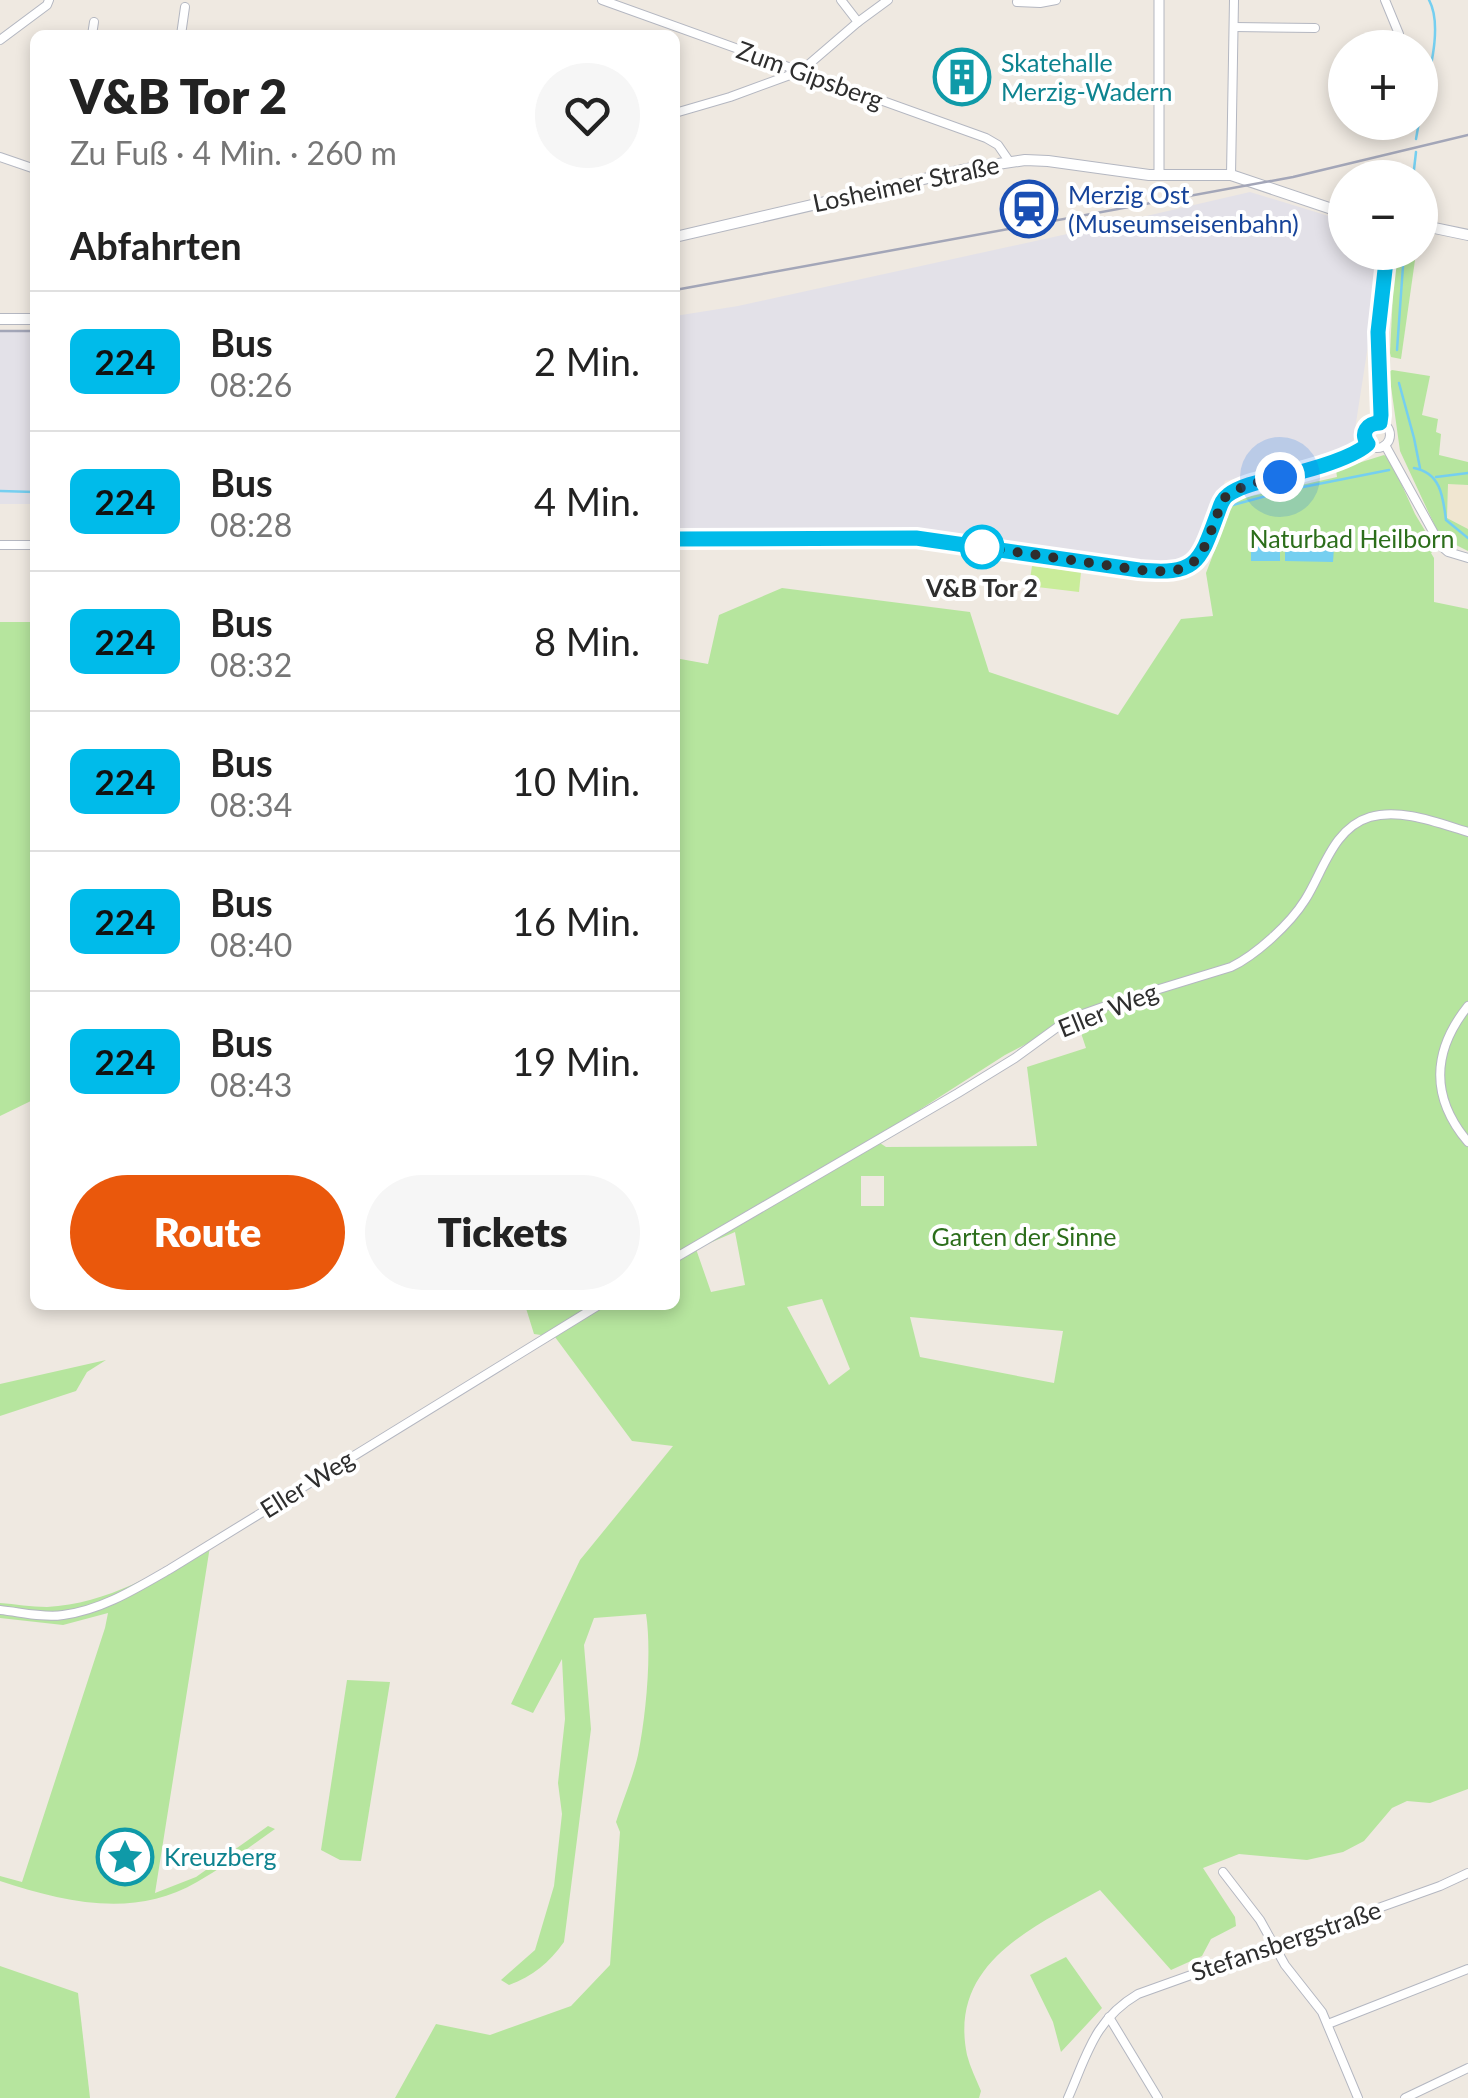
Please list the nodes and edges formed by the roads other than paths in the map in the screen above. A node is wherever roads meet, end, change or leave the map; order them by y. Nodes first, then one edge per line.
1 (49, 0) edge
2 (602, 0) edge
3 (840, 0) edge
4 (888, 0) edge
5 (1056, 0) edge
6 (1159, 0) edge
7 (1234, 0) edge
8 (1384, 0) edge
9 (1017, 2) edge
10 (185, 7) dead end
11 (94, 22) dead end
12 (858, 22) junction
13 (1234, 27) junction
14 (1314, 28) dead end
15 (93, 30) edge
16 (183, 30) edge
17 (1397, 30) edge
18 (0, 40) edge
19 (801, 71) junction
20 (680, 112) edge
21 (0, 157) edge
22 (1008, 161) junction
23 (30, 167) edge
24 (1231, 174) junction
25 (1159, 175) junction
26 (1328, 206) edge
27 (1438, 229) edge
28 (1468, 235) edge
29 (680, 236) edge
30 (1386, 270) edge
31 (0, 319) edge
32 (30, 319) edge
33 (1380, 423) junction
34 (1368, 444) junction
35 (1386, 444) junction
36 (680, 539) edge
37 (0, 545) edge
38 (30, 545) edge
39 (1468, 558) edge
40 (1468, 832) edge
41 (1468, 1006) edge
42 (1468, 1142) edge
43 (680, 1255) edge
44 (590, 1310) edge
45 (0, 1610) edge
46 (1222, 1872) dead end
47 (1468, 1873) edge
48 (1274, 1946) junction
49 (1468, 1968) edge
50 (1108, 2017) junction
51 (1328, 2024) junction
52 (1468, 2068) edge
53 (1068, 2098) edge
54 (1158, 2098) edge
55 (1358, 2098) edge
56 (1405, 2098) edge

1 - 18 street
2 - 19 street, Zum Gipsberg
3 - 12 street
4 - 12 street
5 - 9 street
6 - 25 street
7 - 13 street
8 - 17 street
10 - 16 street
11 - 15 street
12 - 19 street
13 - 14 street
13 - 24 street
19 - 20 street
19 - 22 street, Zum Gipsberg
21 - 23 street
22 - 25 main road, Losheimer Straße
22 - 29 main road, Losheimer Straße
24 - 25 main road, Losheimer Straße
24 - 26 main road, Losheimer Straße
27 - 28 main road
30 - 33 street
31 - 32 main road
33 - 34 street
33 - 35 street
34 - 35 street
34 - 36 street
35 - 39 street
37 - 38 street
40 - 43 street, Eller Weg
41 - 42 street
44 - 45 street, Eller Weg
46 - 48 street
47 - 48 street, Stefansbergstraße
48 - 50 street, Stefansbergstraße
48 - 51 street
49 - 51 street
50 - 53 street
50 - 54 street
51 - 55 street
52 - 56 street

